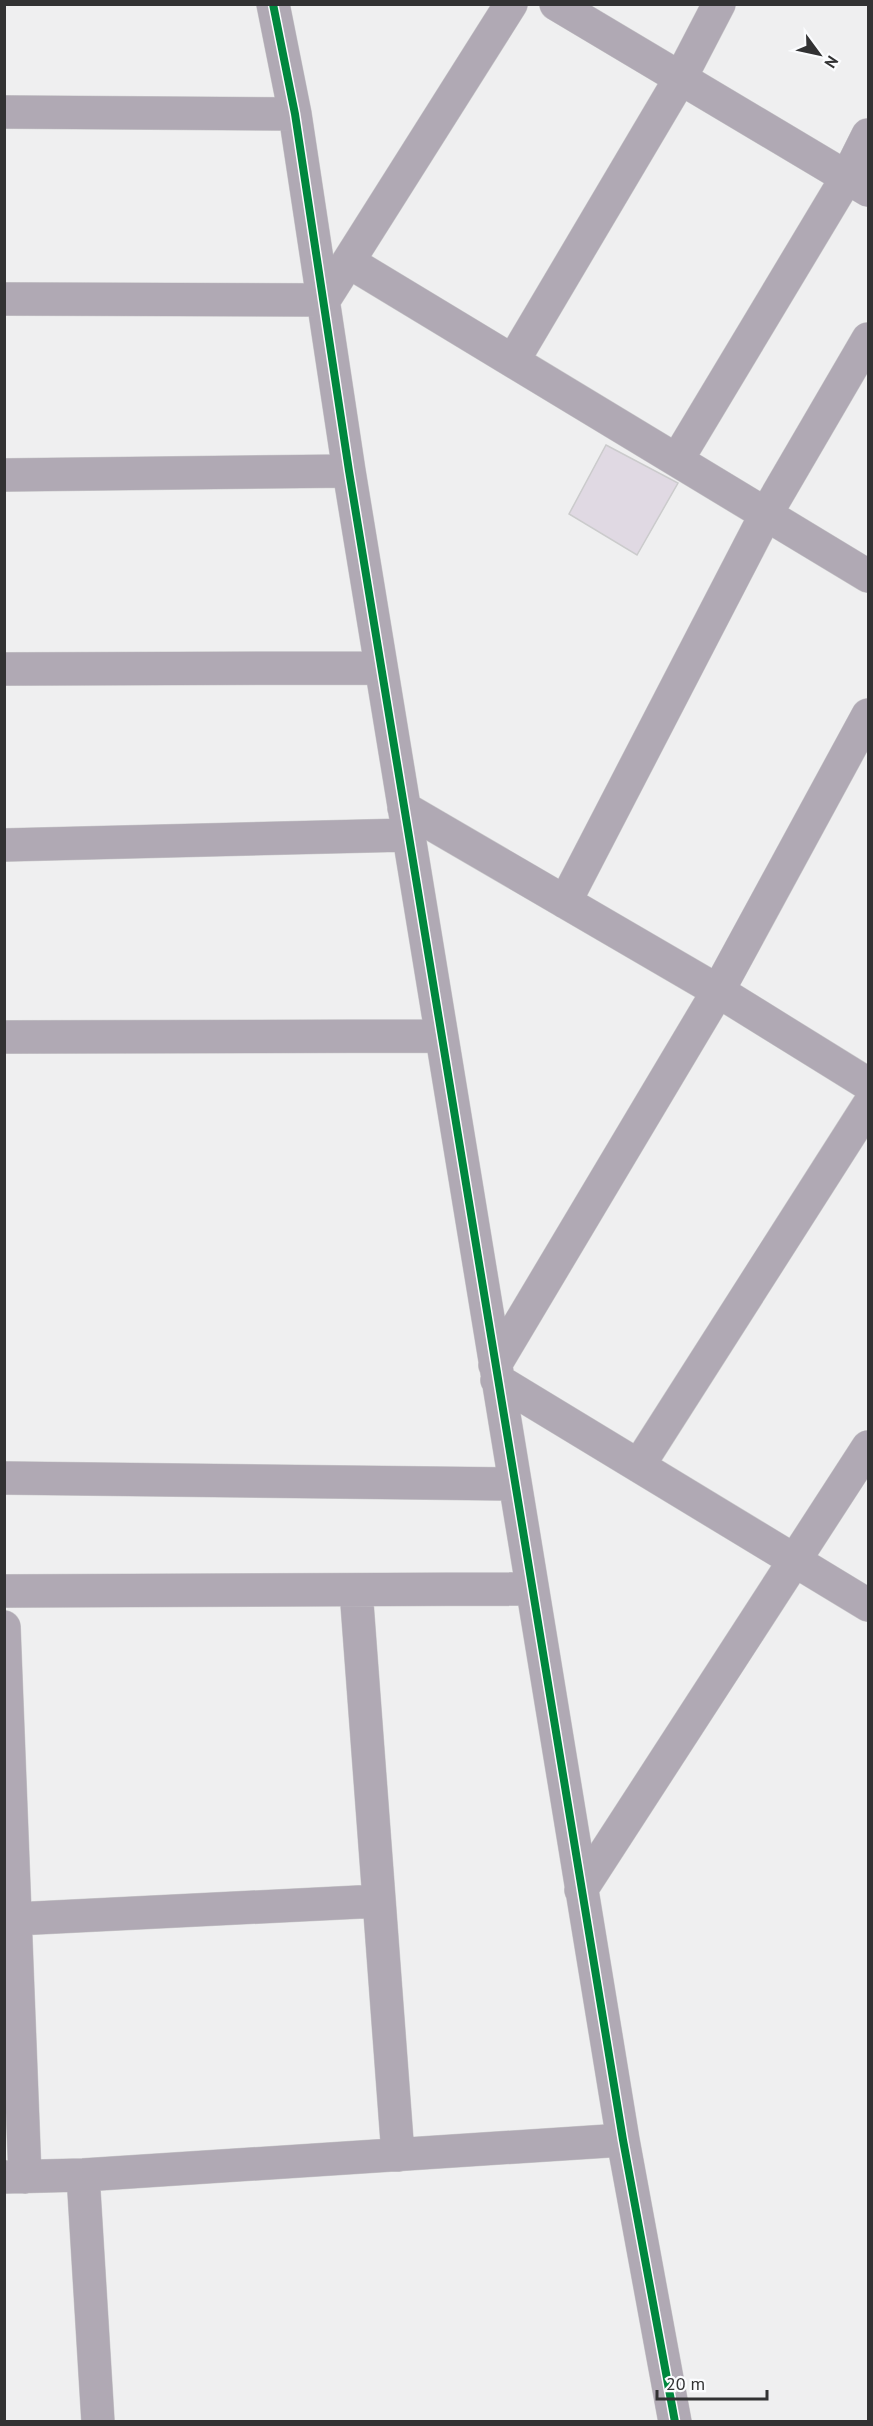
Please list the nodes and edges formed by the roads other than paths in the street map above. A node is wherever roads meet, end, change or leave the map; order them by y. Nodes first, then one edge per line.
1 (511, 4) edge
2 (556, 4) edge
3 (719, 4) edge
4 (274, 6) edge
5 (680, 79) junction
6 (4, 112) edge
7 (295, 114) junction
8 (868, 135) edge
9 (858, 184) edge
10 (349, 262) junction
11 (4, 299) edge
12 (324, 300) junction
13 (868, 339) edge
14 (513, 361) junction
15 (677, 460) junction
16 (350, 471) junction
17 (4, 475) edge
18 (766, 514) junction
19 (868, 576) edge
20 (381, 668) junction
21 (4, 669) edge
22 (868, 715) edge
23 (406, 822) junction
24 (4, 845) edge
25 (565, 902) junction
26 (718, 991) junction
27 (441, 1036) junction
28 (4, 1037) edge
29 (868, 1084) edge
30 (868, 1106) edge
31 (496, 1372) junction
32 (868, 1447) edge
33 (639, 1465) junction
34 (4, 1478) edge
35 (514, 1484) junction
36 (795, 1559) junction
37 (532, 1589) junction
38 (356, 1590) junction
39 (4, 1591) edge
40 (868, 1605) edge
41 (4, 1627) edge
42 (581, 1890) junction
43 (379, 1901) junction
44 (15, 1920) junction
45 (623, 2140) junction
46 (398, 2154) junction
47 (82, 2175) junction
48 (15, 2177) edge
49 (98, 2421) edge
50 (675, 2421) edge

1 - 10 street
2 - 5 street
3 - 5 street
4 - 7 street
5 - 9 street
5 - 14 street
6 - 7 street
7 - 12 street
8 - 9 street
9 - 15 street
10 - 12 street
10 - 14 street
11 - 12 street
12 - 16 street
13 - 18 street
14 - 15 street
15 - 18 street
16 - 17 street
16 - 20 street
18 - 19 street
18 - 25 street
20 - 21 street
20 - 23 street
22 - 26 street
23 - 24 street
23 - 25 street
23 - 27 street
25 - 26 street
26 - 29 street
26 - 31 street
27 - 28 street
27 - 31 street
30 - 33 street
31 - 33 street
31 - 35 street
32 - 36 street
33 - 36 street
34 - 35 street
35 - 37 street
36 - 40 street
36 - 42 street
37 - 38 street
37 - 42 street
38 - 39 street
38 - 43 street
41 - 44 street
42 - 45 street
43 - 44 street
43 - 46 street
44 - 48 street
45 - 46 street
45 - 50 street
46 - 47 street
47 - 48 street
47 - 49 street

